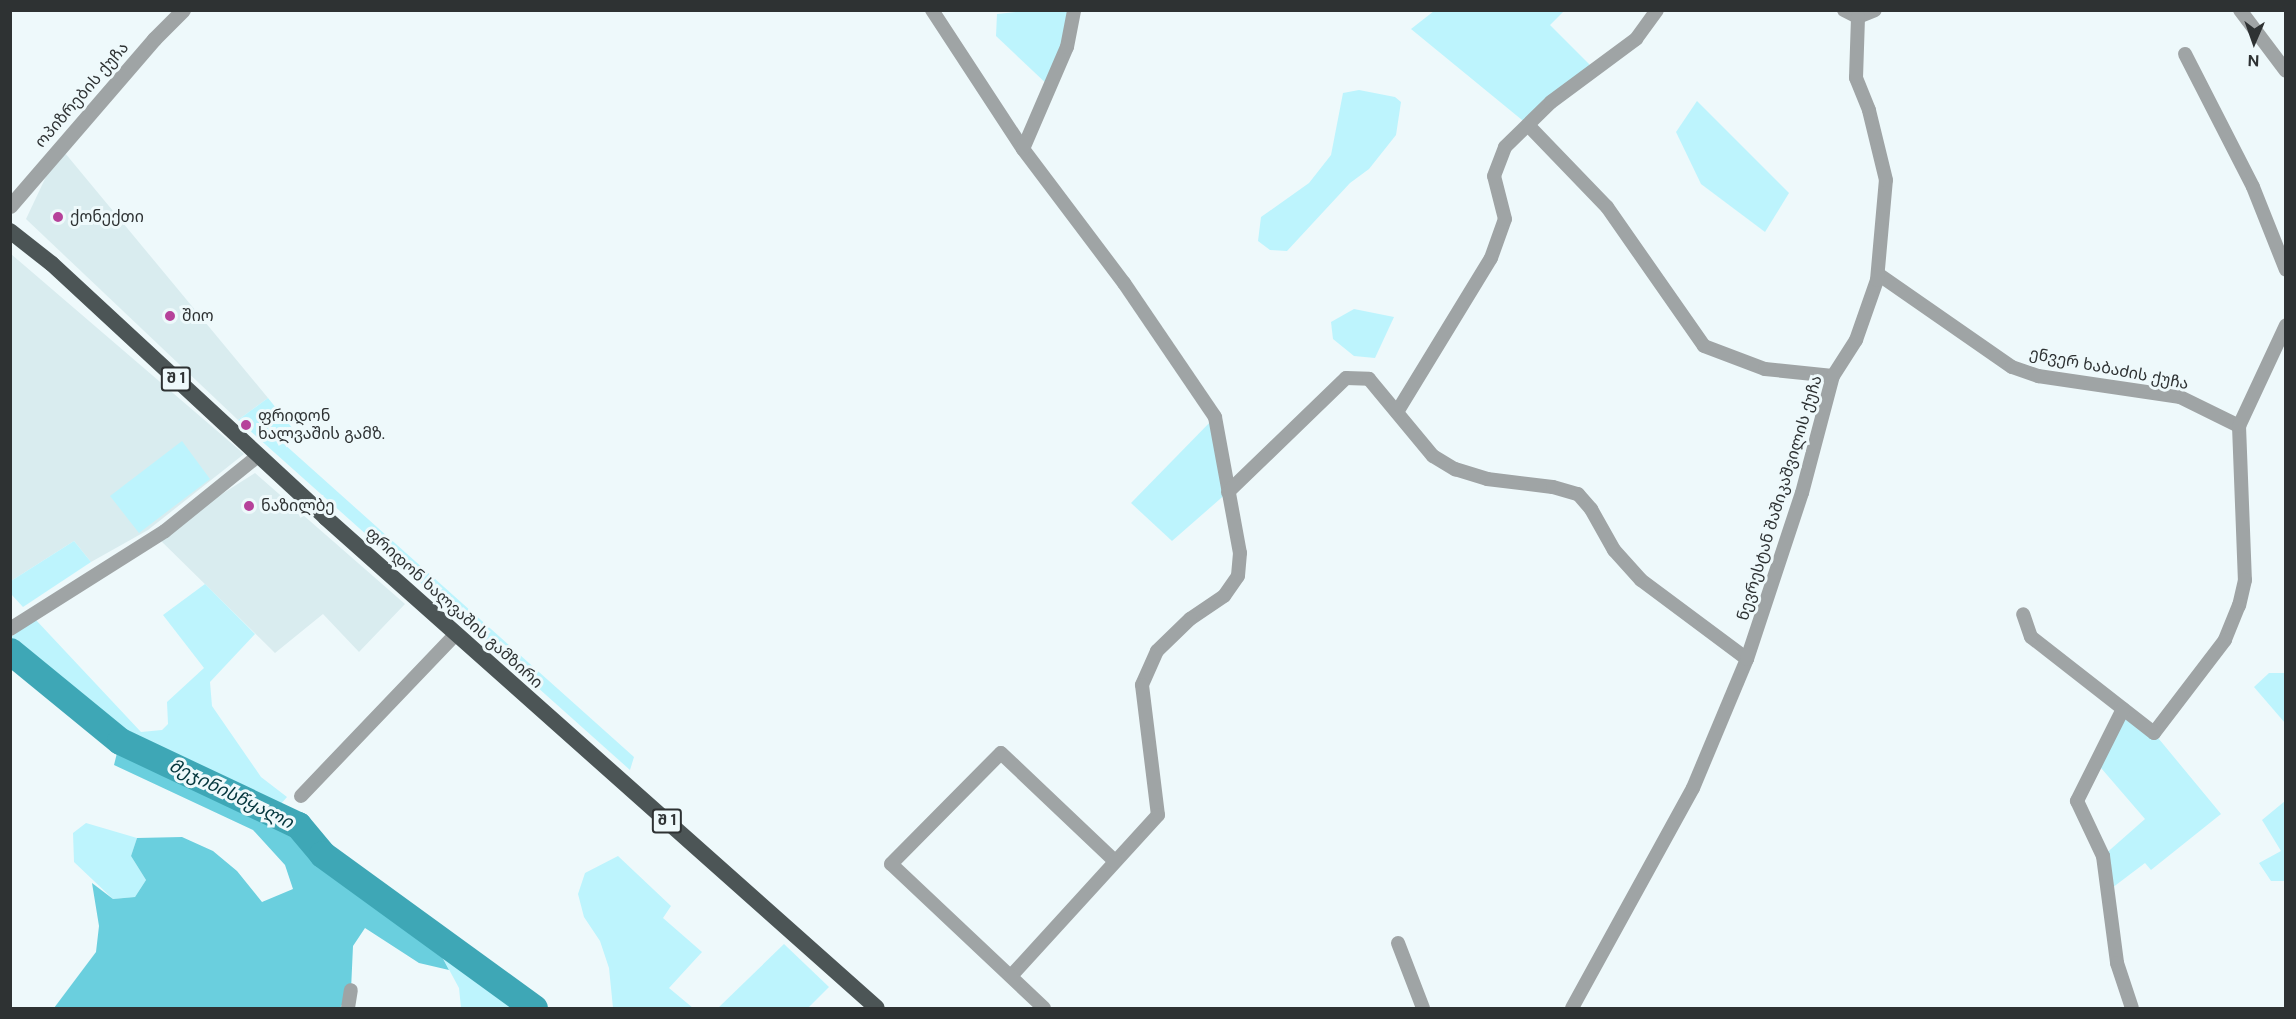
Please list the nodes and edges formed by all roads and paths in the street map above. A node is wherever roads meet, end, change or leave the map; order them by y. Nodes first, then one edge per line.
1 (183, 10) edge
2 (932, 10) edge
3 (1074, 10) edge
4 (1657, 10) edge
5 (1844, 10) edge
6 (1875, 10) edge
7 (2240, 10) edge
8 (1858, 17) junction
9 (2185, 54) dead end
10 (2286, 71) edge
11 (1528, 125) junction
12 (1023, 149) junction
13 (10, 206) edge
14 (10, 231) edge
15 (2286, 270) edge
16 (1878, 274) junction
17 (2286, 325) edge
18 (1833, 376) junction
19 (1397, 412) junction
20 (2239, 426) junction
21 (258, 456) junction
22 (1228, 492) junction
23 (2023, 614) dead end
24 (12, 628) edge
25 (456, 634) junction
26 (1748, 659) junction
27 (2123, 709) junction
28 (301, 796) dead end
29 (1115, 861) junction
30 (1398, 943) dead end
31 (1012, 975) junction
32 (351, 990) dead end
33 (348, 1008) edge
34 (877, 1008) edge
35 (1044, 1008) edge
36 (1423, 1008) edge
37 (1572, 1008) edge
38 (2132, 1008) edge

1 - 13 street, ოპიზრების ქუჩა
2 - 12 street
3 - 12 street
4 - 11 street
5 - 8 street
6 - 8 street
7 - 10 street
8 - 16 street, ნევრესტან შაშიკაშვილის ქუჩა
9 - 15 street
11 - 18 street
11 - 19 street
12 - 22 street
14 - 21 highway, ფრიდონ ხალვაშის გამზირი / შ 1
16 - 18 street, ნევრესტან შაშიკაშვილის ქუჩა
16 - 20 street, ენვერ ხაბაძის ქუჩა
17 - 20 street
18 - 26 street, ნევრესტან შაშიკაშვილის ქუჩა
19 - 22 street, ნევრესტან შაშიკაშვილის ქუჩა
19 - 26 street, ნევრესტან შაშიკაშვილის ქუჩა
20 - 27 street
21 - 24 street
21 - 25 highway, ფრიდონ ხალვაშის გამზირი / შ 1
22 - 29 street
23 - 27 street
25 - 28 street
25 - 34 highway, ფრიდონ ხალვაშის გამზირი / შ 1
26 - 37 street, ნევრესტან შაშიკაშვილის ქუჩა
27 - 38 street
29 - 31 street
29 - 31 street
30 - 36 street
31 - 35 street
32 - 33 street

